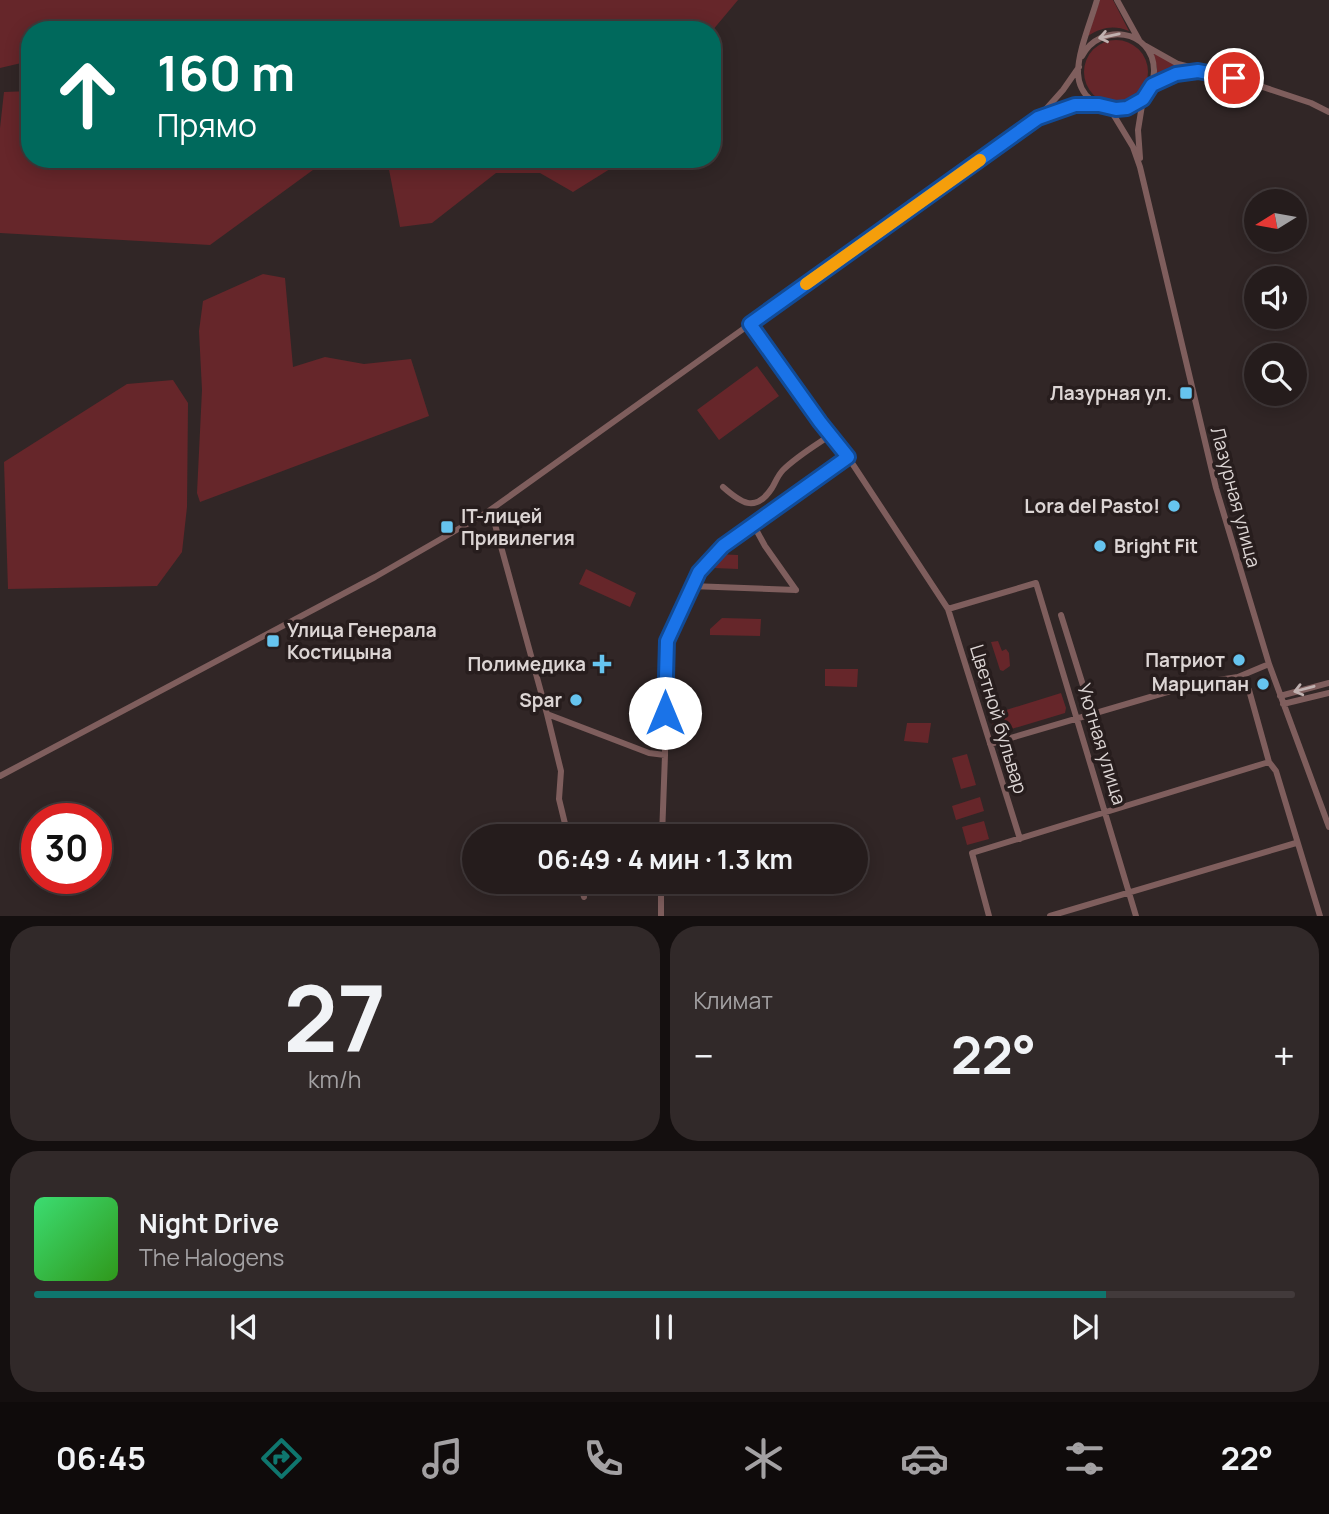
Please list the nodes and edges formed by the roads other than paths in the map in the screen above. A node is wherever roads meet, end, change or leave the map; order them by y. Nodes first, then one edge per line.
1 (1097, 0) edge
2 (1117, 0) edge
3 (1141, 42) junction
4 (1082, 56) junction
5 (1079, 67) junction
6 (1198, 71) junction
7 (1152, 85) junction
8 (1143, 99) junction
9 (1099, 105) junction
10 (1110, 109) junction
11 (1329, 112) edge
12 (1038, 118) junction
13 (1140, 167) junction
14 (750, 324) junction
15 (832, 434) junction
16 (848, 457) junction
17 (723, 487) dead end
18 (491, 510) junction
19 (753, 524) junction
20 (691, 586) junction
21 (948, 609) junction
22 (1061, 615) dead end
23 (1269, 664) junction
24 (1238, 677) junction
25 (1329, 683) edge
26 (1329, 693) edge
27 (1280, 696) junction
28 (1283, 704) junction
29 (547, 714) junction
30 (1090, 715) junction
31 (1077, 717) junction
32 (990, 744) junction
33 (666, 755) junction
34 (1269, 762) junction
35 (0, 776) edge
36 (1107, 813) junction
37 (565, 824) edge
38 (663, 824) edge
39 (1329, 827) edge
40 (1020, 839) junction
41 (1296, 843) junction
42 (1129, 892) junction
43 (583, 894) edge
44 (661, 894) edge
45 (584, 897) dead end
46 (660, 915) edge
47 (989, 915) edge
48 (1050, 915) edge
49 (1136, 915) edge
50 (1320, 915) edge

1 - 4 street
2 - 3 street
3 -> 4 street
3 - 6 street
3 - 7 street
4 - 5 street
5 - 9 street
5 - 12 street
6 - 7 street
6 - 11 street
7 - 8 street
8 - 10 street
8 - 13 street
9 - 10 street
9 - 12 street
10 - 13 street
12 - 14 street
13 - 23 street, Лазурная улица
14 - 15 street, Цветной бульвар
14 - 18 street
15 - 16 street, Цветной бульвар
15 - 17 street
16 - 19 street
16 - 21 street, Цветной бульвар
18 - 29 street
18 - 35 street
19 - 20 street
19 - 20 street
20 - 33 street
21 - 31 street, Уютная улица
21 - 32 street, Цветной бульвар
22 - 30 street
23 - 24 street
23 - 27 street, Лазурная улица
24 - 30 street
24 - 34 street
25 -> 27 street
26 - 28 street
27 - 28 street, Лазурная улица
28 - 39 street, Лазурная улица
29 - 33 street
29 - 37 street
30 - 31 street
31 - 32 street
31 - 36 street, Уютная улица
32 - 40 street, Цветной бульвар
33 - 38 street
34 - 36 street
34 - 41 street
36 - 40 street
36 - 42 street, Уютная улица
40 - 47 street
41 - 42 street
41 - 50 street
42 - 48 street
42 - 49 street, Уютная улица
43 - 45 street
44 - 46 street

